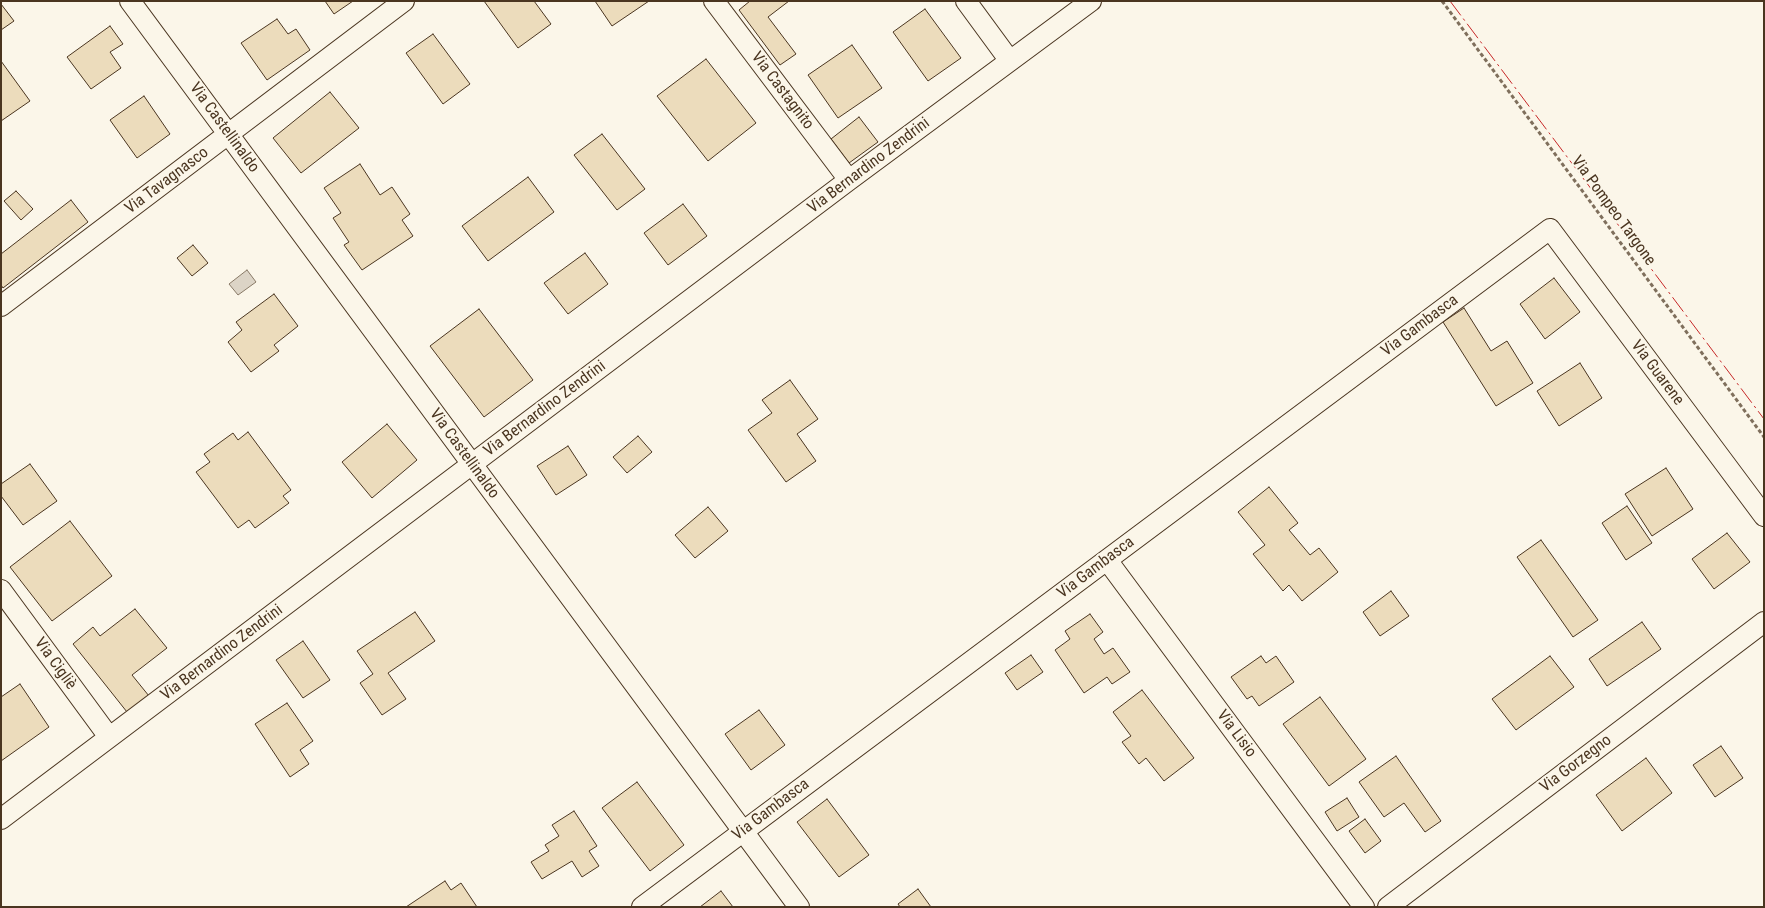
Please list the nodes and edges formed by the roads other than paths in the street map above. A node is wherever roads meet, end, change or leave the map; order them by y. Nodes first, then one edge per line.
1 (130, 1) edge
2 (404, 1) edge
3 (714, 1) edge
4 (966, 1) edge
5 (1090, 1) edge
6 (1010, 61) junction
7 (229, 134) junction
8 (849, 180) junction
9 (1550, 229) joint
10 (1, 306) edge
11 (472, 465) junction
12 (1764, 516) edge
13 (1107, 560) junction
14 (1, 590) edge
15 (1764, 622) edge
16 (110, 737) junction
17 (1, 819) edge
18 (743, 830) junction
19 (642, 907) edge
20 (800, 907) edge
21 (1364, 907) edge
22 (1388, 907) edge

1 - 7 street, Via Castellinaldo
2 - 7 street, Via Tavagnasco
3 - 8 street, Via Castagnito
4 - 6 street
5 - 6 street, Via Bernardino Zendrini
6 - 8 street, Via Bernardino Zendrini
7 - 10 street, Via Tavagnasco
7 - 11 street, Via Castellinaldo
8 - 11 street, Via Bernardino Zendrini
9 - 12 street, Via Guarene
9 - 13 street, Via Gambasca
11 - 16 street, Via Bernardino Zendrini
11 - 18 street, Via Castellinaldo
13 - 18 street, Via Gambasca
13 - 21 street, Via Lisio
14 - 16 street, Via Cigliè
15 - 22 street, Via Gorzegno
16 - 17 street, Via Bernardino Zendrini
18 - 19 street, Via Gambasca
18 - 20 street, Via Castellinaldo

